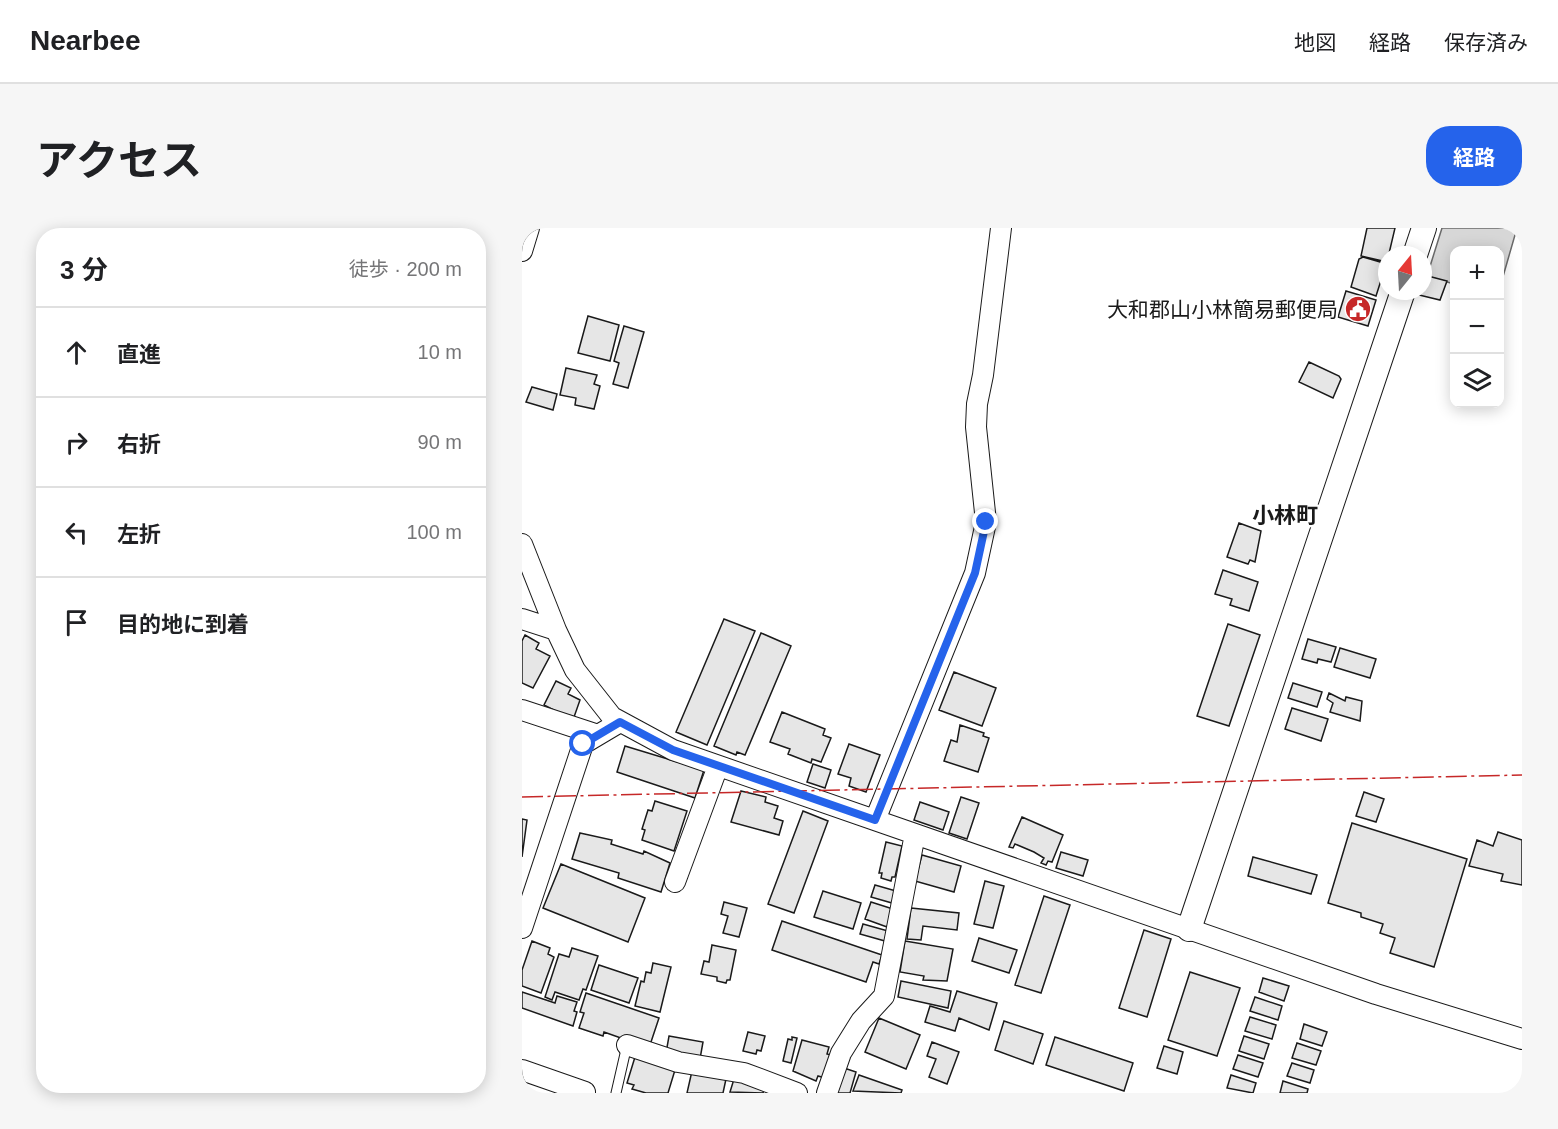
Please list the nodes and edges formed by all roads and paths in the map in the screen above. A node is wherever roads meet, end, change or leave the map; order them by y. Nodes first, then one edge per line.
1 (529, 228) edge
2 (1001, 228) edge
3 (1424, 228) edge
4 (1418, 246) edge
5 (522, 251) edge
6 (1400, 300) edge
7 (522, 544) edge
8 (522, 619) edge
9 (556, 630) junction
10 (522, 710) edge
11 (620, 722) junction
12 (598, 735) junction
13 (718, 766) junction
14 (875, 820) junction
15 (915, 834) junction
16 (675, 882) dead end
17 (522, 928) edge
18 (1189, 929) junction
19 (1522, 1039) edge
20 (627, 1045) joint
21 (522, 1070) edge
22 (585, 1092) edge
23 (616, 1093) edge
24 (797, 1093) edge
25 (827, 1093) edge

1 - 5 street
2 - 14 street
3 - 4 street
6 - 18 street
7 - 9 street
8 - 9 street
9 - 11 street
10 - 12 street
11 - 12 street
11 - 13 street
12 - 17 street
13 - 14 street
13 - 16 street
14 - 15 street
15 - 18 street
15 - 25 street
18 - 19 street
20 - 23 lane
20 - 24 street
21 - 22 street

